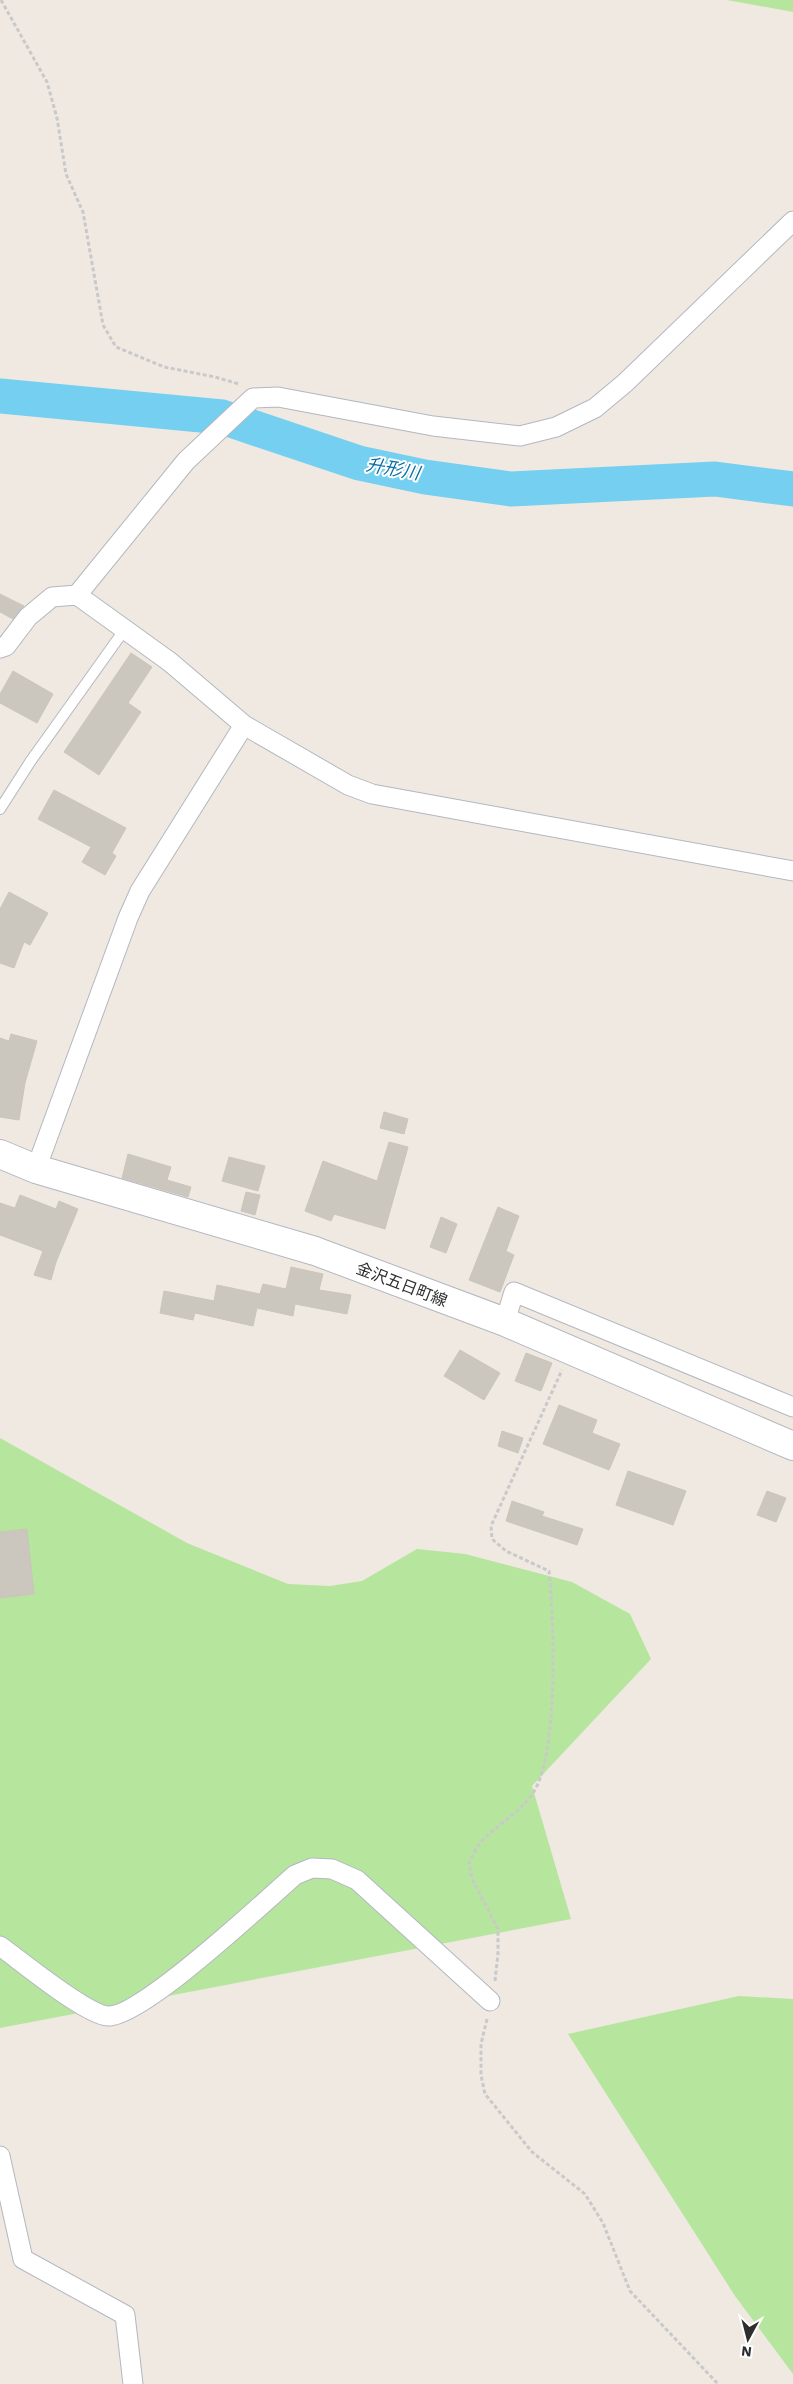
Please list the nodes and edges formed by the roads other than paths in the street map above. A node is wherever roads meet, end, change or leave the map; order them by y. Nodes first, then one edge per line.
1 (793, 221) edge
2 (77, 595) junction
3 (126, 629) junction
4 (0, 648) edge
5 (244, 725) junction
6 (0, 809) edge
7 (793, 871) edge
8 (0, 1154) edge
9 (36, 1169) junction
10 (505, 1322) junction
11 (793, 1408) edge
12 (793, 1446) edge
13 (0, 1946) edge
14 (490, 2001) road end
15 (0, 2156) edge
16 (133, 2384) edge

1 - 2 street
2 - 3 street
2 - 4 street
3 - 5 street
3 - 6 lane
5 - 7 street
5 - 9 street
8 - 9 main road, 金沢五日町線
9 - 10 main road, 金沢五日町線
10 - 11 street
10 - 12 main road, 金沢五日町線
13 - 14 street
15 - 16 street

